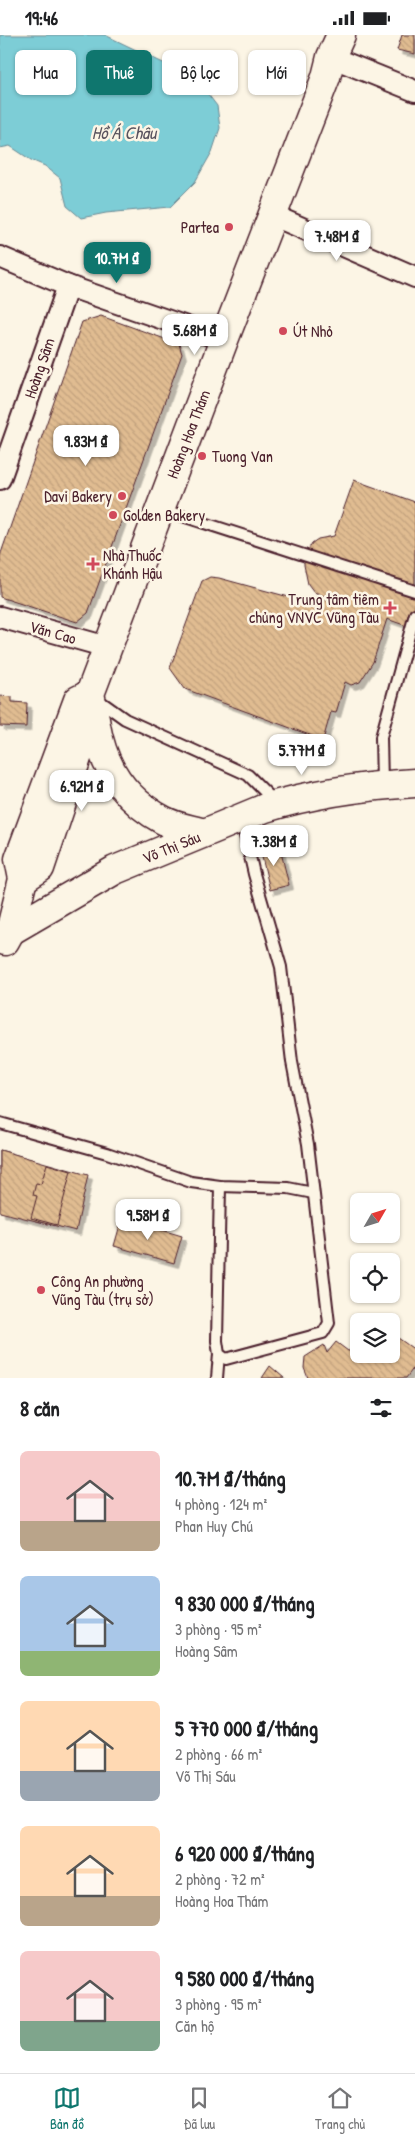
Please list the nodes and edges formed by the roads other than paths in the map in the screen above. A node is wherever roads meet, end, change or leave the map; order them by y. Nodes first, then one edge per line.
1 (336, 46) edge
2 (415, 91) edge
3 (272, 215) junction
4 (0, 257) edge
5 (415, 277) edge
6 (68, 286) junction
7 (224, 340) junction
8 (0, 479) edge
9 (160, 508) junction
10 (415, 591) edge
11 (415, 614) edge
12 (0, 617) edge
13 (107, 647) junction
14 (92, 701) junction
15 (415, 783) edge
16 (382, 785) junction
17 (278, 804) junction
18 (241, 818) junction
19 (204, 833) junction
20 (3, 940) edge
21 (0, 1123) edge
22 (220, 1186) junction
23 (313, 1193) junction
24 (219, 1353) junction
25 (217, 1378) edge

1 - 2 street
1 - 3 main road, Hoàng Hoa Thám
3 - 5 street
3 - 7 main road, Hoàng Hoa Thám
4 - 6 street
6 - 7 street
6 - 8 street, Hoàng Sâm
7 - 9 main road, Hoàng Hoa Thám
9 - 10 lane
9 - 13 main road, Hoàng Hoa Thám
11 - 16 lane
12 - 13 street, Văn Cao
13 - 14 main road, Hoàng Hoa Thám
14 - 17 lane
14 - 19 main road
14 - 20 main road, Hoàng Hoa Thám
15 - 16 main road, Võ Thị Sáu
16 - 17 main road, Võ Thị Sáu
17 - 18 main road, Võ Thị Sáu
18 - 19 main road, Võ Thị Sáu
18 - 23 lane
19 - 20 main road, Võ Thị Sáu
21 - 22 lane
22 - 23 lane
22 - 24 lane
23 - 24 lane
24 - 25 lane

